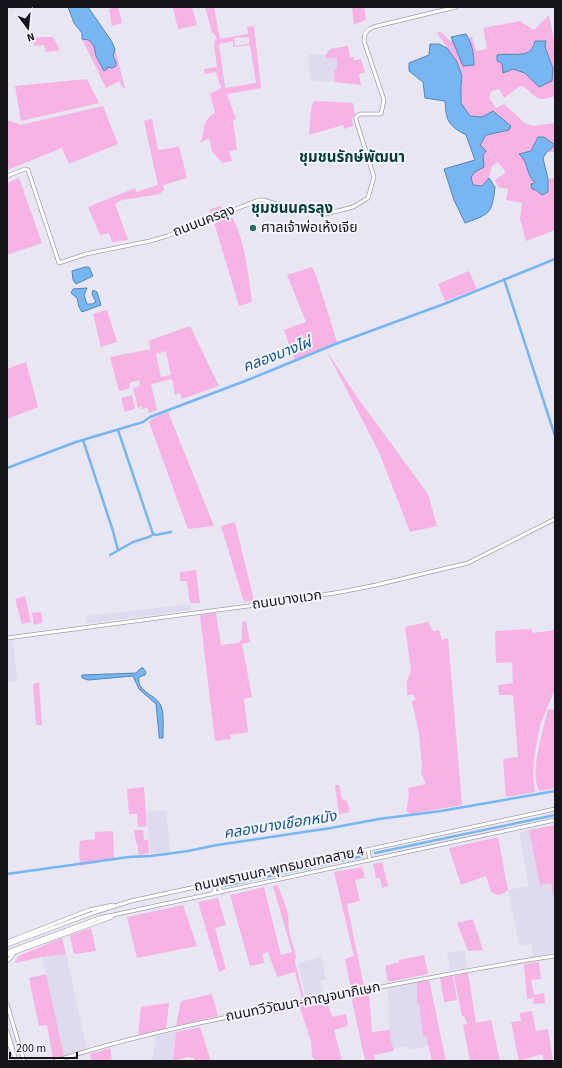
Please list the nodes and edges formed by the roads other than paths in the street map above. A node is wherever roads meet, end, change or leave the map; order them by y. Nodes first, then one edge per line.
1 (456, 7) edge
2 (7, 176) edge
3 (555, 519) edge
4 (7, 638) edge
5 (555, 809) edge
6 (555, 820) edge
7 (368, 850) junction
8 (370, 860) junction
9 (220, 882) junction
10 (210, 884) junction
11 (222, 892) junction
12 (212, 894) junction
13 (131, 901) junction
14 (124, 913) junction
15 (7, 943) edge
16 (20, 951) junction
17 (7, 952) edge
18 (7, 955) edge
19 (555, 956) edge
20 (7, 961) edge
21 (7, 1004) edge
22 (7, 1031) edge
23 (7, 1040) edge
24 (15, 1057) junction
25 (16, 1061) edge
26 (24, 1061) edge
27 (55, 1061) edge

1 - 2 main road, ถนนนครลุง
3 - 4 main road, ถนนบางแวก
5 - 7 main road, ถนนพรานนก-พุทธมณฑลสาย 4
6 - 8 main road, ถนนพรานนก-พุทธมณฑลสาย 4
7 - 8 main road
7 - 9 main road, ถนนพรานนก-พุทธมณฑลสาย 4
8 - 11 main road, ถนนพรานนก-พุทธมณฑลสาย 4
9 - 10 main road, ถนนพรานนก-พุทธมณฑลสาย 4
9 - 11 main road
10 - 12 main road
10 - 13 main road, ถนนพรานนก-พุทธมณฑลสาย 4
11 - 12 main road, ถนนพรานนก-พุทธมณฑลสาย 4
12 - 14 main road, ถนนพรานนก-พุทธมณฑลสาย 4
13 - 15 main road, ถนนพรานนก-พุทธมณฑลสาย 4
13 - 15 main road
14 - 16 main road
14 - 17 main road, ถนนพรานนก-พุทธมณฑลสาย 4
16 - 18 main road
16 - 20 main road
19 - 27 main road, ถนนทวีวัฒนา-กาญจนาภิเษก
21 - 26 main road
22 - 24 main road
23 - 24 main road
24 - 25 main road

